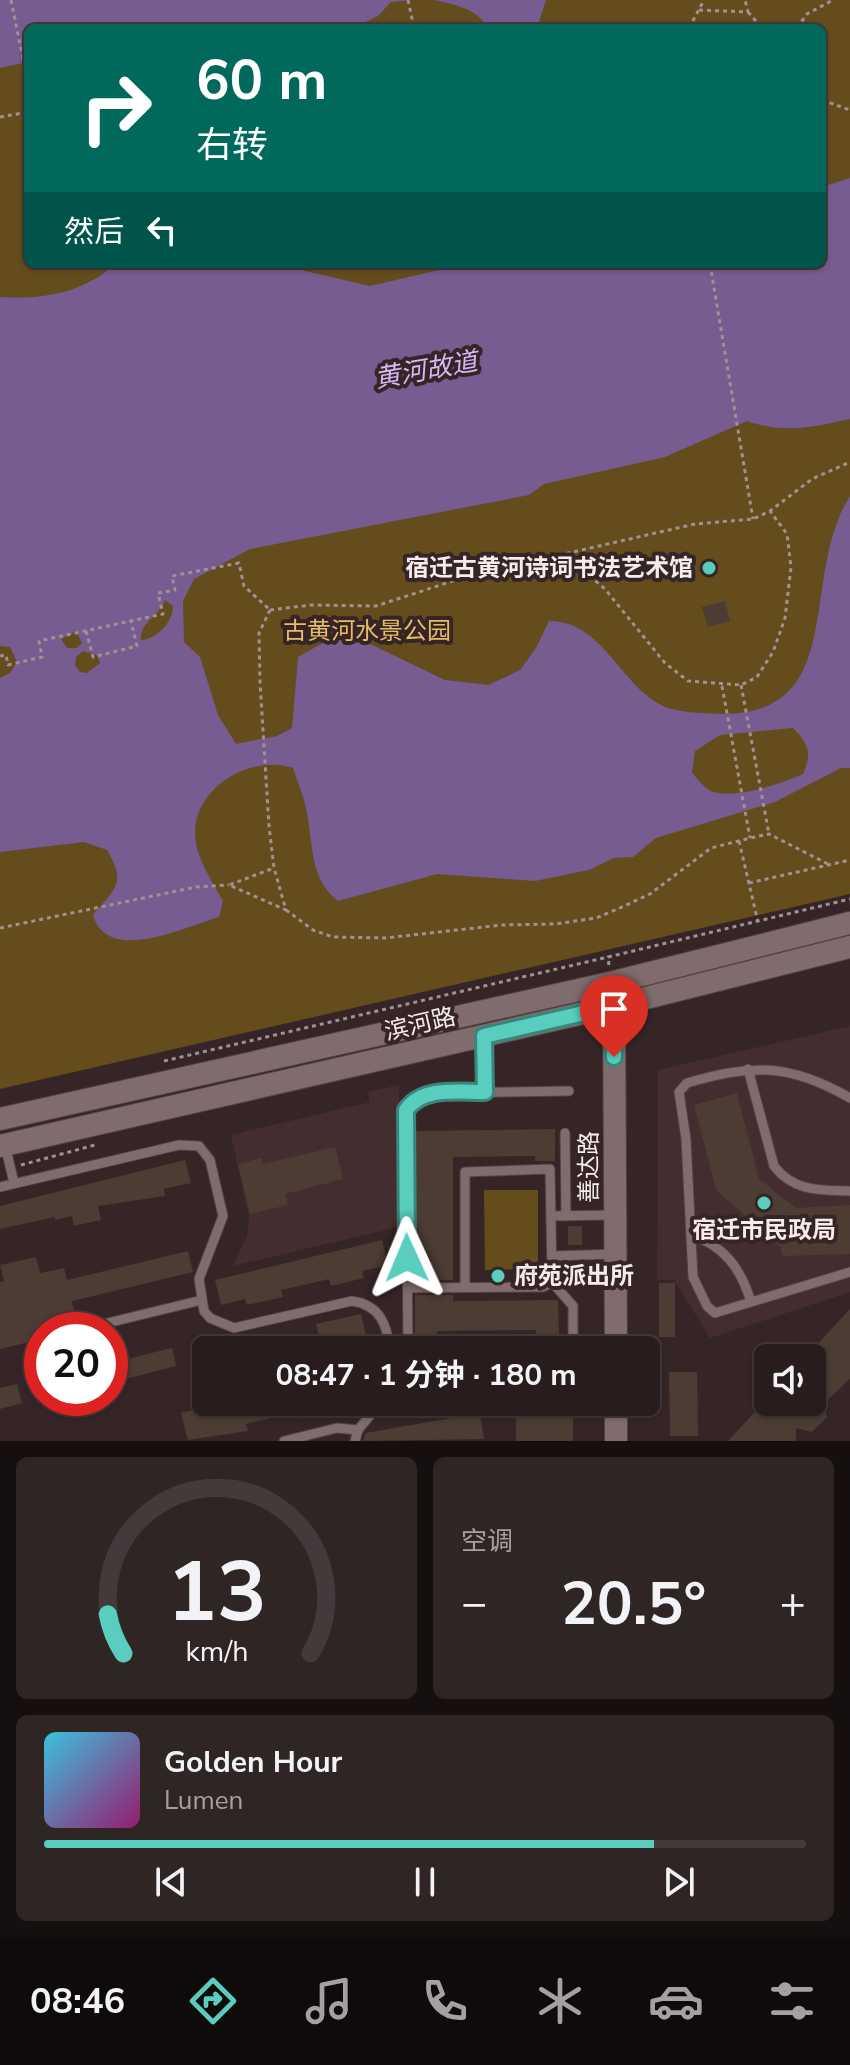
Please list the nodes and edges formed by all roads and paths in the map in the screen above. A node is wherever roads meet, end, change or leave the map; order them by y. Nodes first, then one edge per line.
1 (11, 0) edge
2 (408, 0) edge
3 (704, 0) edge
4 (745, 0) edge
5 (833, 0) edge
6 (699, 10) junction
7 (748, 12) junction
8 (413, 24) edge
9 (691, 24) edge
10 (758, 24) edge
11 (800, 24) edge
12 (24, 63) edge
13 (826, 101) edge
14 (850, 110) edge
15 (24, 113) edge
16 (0, 117) edge
17 (711, 268) edge
18 (850, 462) edge
19 (770, 511) junction
20 (753, 519) junction
21 (565, 555) junction
22 (270, 610) junction
23 (131, 621) junction
24 (86, 631) junction
25 (0, 656) edge
26 (741, 685) junction
27 (722, 686) junction
28 (769, 834) junction
29 (750, 838) junction
30 (739, 841) junction
31 (850, 860) edge
32 (828, 864) junction
33 (274, 868) junction
34 (749, 883) junction
35 (229, 885) junction
36 (850, 899) edge
37 (286, 910) junction
38 (758, 922) junction
39 (850, 923) edge
40 (0, 928) edge
41 (850, 947) edge
42 (608, 957) junction
43 (610, 983) junction
44 (614, 1006) junction
45 (484, 1036) junction
46 (152, 1064) dead end
47 (748, 1069) junction
48 (569, 1091) dead end
49 (485, 1092) junction
50 (850, 1098) edge
51 (0, 1119) edge
52 (565, 1133) dead end
53 (2, 1145) edge
54 (14, 1183) junction
55 (0, 1187) edge
56 (850, 1191) edge
57 (615, 1215) junction
58 (551, 1216) junction
59 (566, 1216) junction
60 (691, 1235) junction
61 (615, 1254) junction
62 (552, 1256) junction
63 (850, 1272) edge
64 (551, 1281) junction
65 (465, 1287) junction
66 (407, 1288) junction
67 (202, 1300) junction
68 (751, 1302) junction
69 (128, 1318) edge
70 (388, 1336) edge
71 (408, 1336) edge
72 (573, 1336) edge
73 (616, 1336) edge
74 (370, 1416) edge
75 (616, 1416) edge
76 (358, 1430) junction
77 (284, 1441) edge
78 (355, 1441) edge
79 (616, 1441) edge

1 - 12 path
2 - 8 path
3 - 6 path
4 - 7 path
5 - 11 path
6 - 7 path
6 - 9 path
7 - 10 path
13 - 14 path
15 - 16 path
17 - 20 path
18 - 19 path
19 - 20 path
19 - 26 path
20 - 21 path
21 - 22 path
21 - 27 path
22 - 23 path
22 - 33 path
23 - 24 path
23 - 24 path
24 - 25 path
26 - 27 path
26 - 28 path
27 - 29 path
28 - 29 path
28 - 32 path
29 - 30 path
30 - 34 path
30 - 37 path
31 - 32 path
32 - 34 path
33 - 35 path
33 - 37 path
34 - 38 path
35 - 37 path
35 - 40 path
36 - 38 path
38 - 42 path
39 - 43 main road, 滨河路
41 - 44 main road, 滨河路
42 - 43 path
42 - 46 path
43 - 44 main road, 善达路
43 - 51 main road, 滨河路
44 - 45 main road, 滨河路
44 - 57 main road, 善达路
45 - 49 lane
45 - 53 main road, 滨河路
47 - 50 lane
47 - 56 lane
47 - 60 lane
48 - 49 lane
49 - 66 lane
52 - 59 lane
53 - 54 lane
54 - 55 lane
54 - 67 lane
57 - 59 lane
57 - 61 main road, 善达路
58 - 59 lane
58 - 62 lane
58 - 65 lane
60 - 68 lane
60 - 68 lane
61 - 62 lane
61 - 73 main road, 善达路
62 - 64 lane
63 - 68 lane
64 - 65 lane
64 - 72 lane
65 - 66 lane
66 - 71 lane
67 - 69 lane
67 - 70 lane
74 - 76 lane
75 - 79 main road
76 - 77 lane
76 - 78 lane

